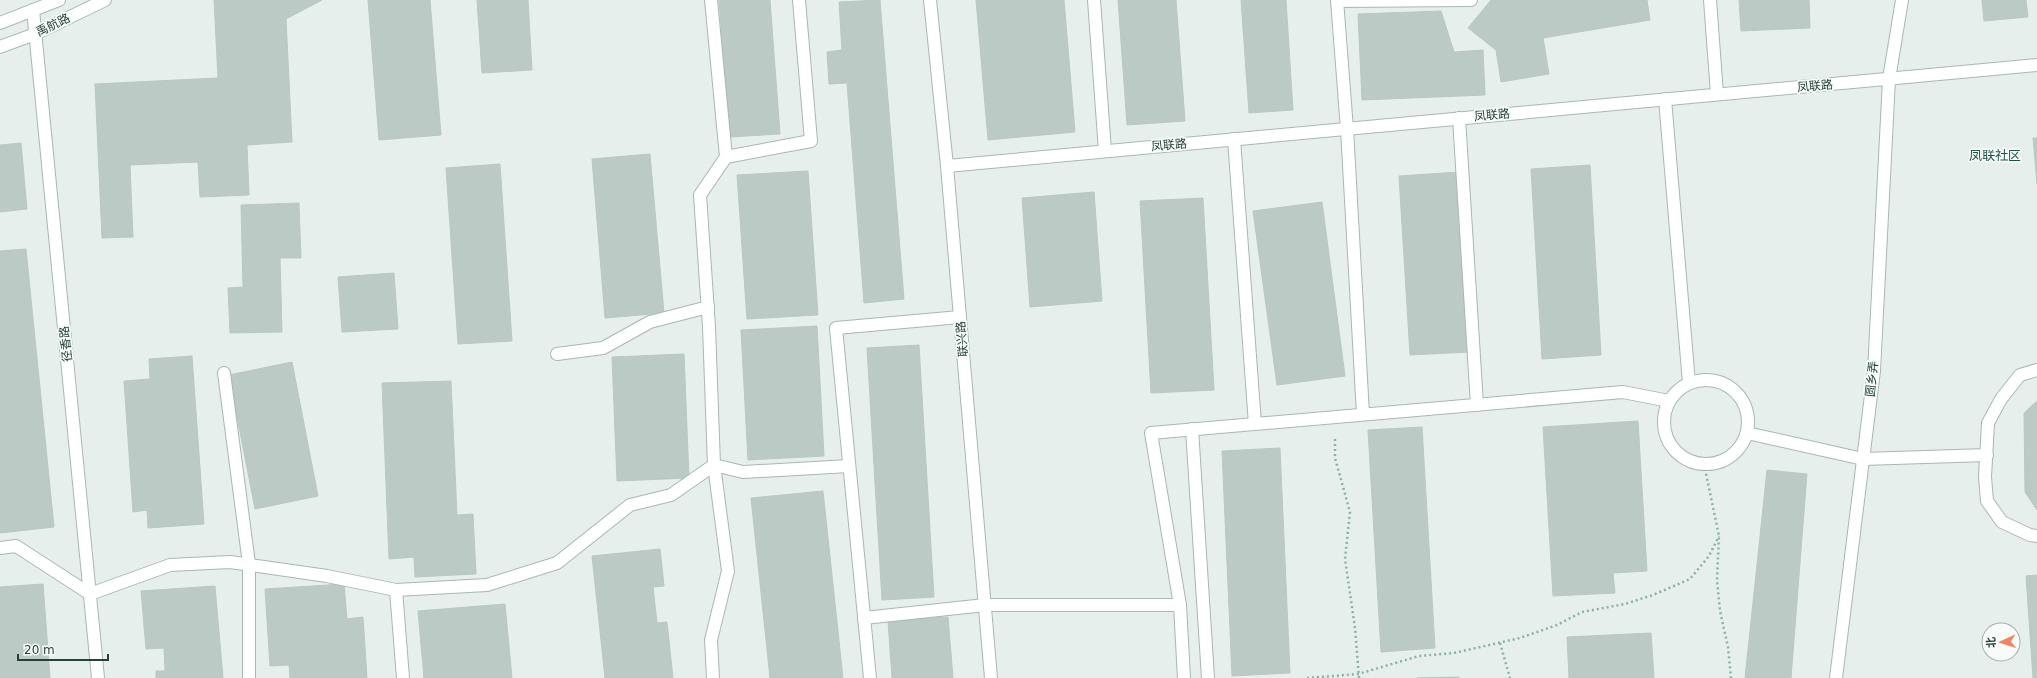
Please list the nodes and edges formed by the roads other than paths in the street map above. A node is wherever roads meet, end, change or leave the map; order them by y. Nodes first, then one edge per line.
1 (59, 0) edge
2 (105, 0) edge
3 (711, 0) edge
4 (799, 0) edge
5 (930, 0) edge
6 (1094, 0) edge
7 (1337, 0) edge
8 (1471, 0) edge
9 (1710, 0) edge
10 (1902, 0) edge
11 (33, 10) junction
12 (0, 22) edge
13 (35, 34) junction
14 (0, 47) edge
15 (2037, 65) edge
16 (1888, 79) junction
17 (1717, 94) junction
18 (1665, 99) junction
19 (1459, 118) junction
20 (1347, 129) junction
21 (1234, 139) junction
22 (1105, 151) junction
23 (726, 157) junction
24 (947, 166) junction
25 (708, 308) junction
26 (960, 317) junction
27 (557, 354) dead end
28 (2037, 370) edge
29 (224, 373) dead end
30 (1689, 383) junction
31 (1669, 401) junction
32 (1477, 405) junction
33 (1363, 414) junction
34 (1255, 424) junction
35 (1192, 429) junction
36 (1746, 433) junction
37 (1986, 455) junction
38 (1863, 459) junction
39 (714, 465) junction
40 (849, 466) junction
41 (2037, 536) edge
42 (0, 548) edge
43 (249, 564) junction
44 (396, 590) junction
45 (90, 594) junction
46 (985, 605) junction
47 (1180, 605) junction
48 (864, 618) junction
49 (98, 678) edge
50 (249, 678) edge
51 (402, 678) edge
52 (713, 678) edge
53 (870, 678) edge
54 (991, 678) edge
55 (1184, 678) edge
56 (1208, 678) edge
57 (1836, 678) edge

1 - 11 street, 禹航路
2 - 13 street, 禹航路
3 - 23 street
4 - 23 street
5 - 24 street, 联兴路
6 - 22 street
7 - 8 street
7 - 20 street
9 - 17 street
10 - 16 street, 圆乡弄
11 - 12 street, 禹航路
11 - 13 street, 径香路
13 - 14 street, 禹航路
13 - 45 street, 径香路
15 - 16 street, 凤联路
16 - 17 street, 凤联路
16 - 38 street, 圆乡弄
17 - 18 street, 凤联路
18 - 19 street, 凤联路
18 - 30 street
19 - 20 street, 凤联路
19 - 32 street
20 - 21 street, 凤联路
20 - 33 street
21 - 22 street, 凤联路
21 - 34 street
22 - 24 street, 凤联路
23 - 25 street
24 - 26 street, 联兴路
25 - 27 street
25 - 39 street
26 - 40 street
26 - 46 street, 联兴路
28 - 37 street
29 - 43 street
30 - 31 street
30 - 36 street
31 - 32 street
31 - 36 street
32 - 33 street
33 - 34 street
34 - 35 street
35 - 47 street
35 - 56 street
36 - 38 street
37 - 38 street
37 - 41 street
38 - 57 street, 圆乡弄
39 - 40 street
39 - 44 street
39 - 52 street
40 - 48 street
42 - 45 street
43 - 44 street
43 - 45 street
43 - 50 street
44 - 51 street
45 - 49 street, 径香路
46 - 47 street
46 - 48 street
46 - 54 street, 联兴路
47 - 55 street
48 - 53 street

